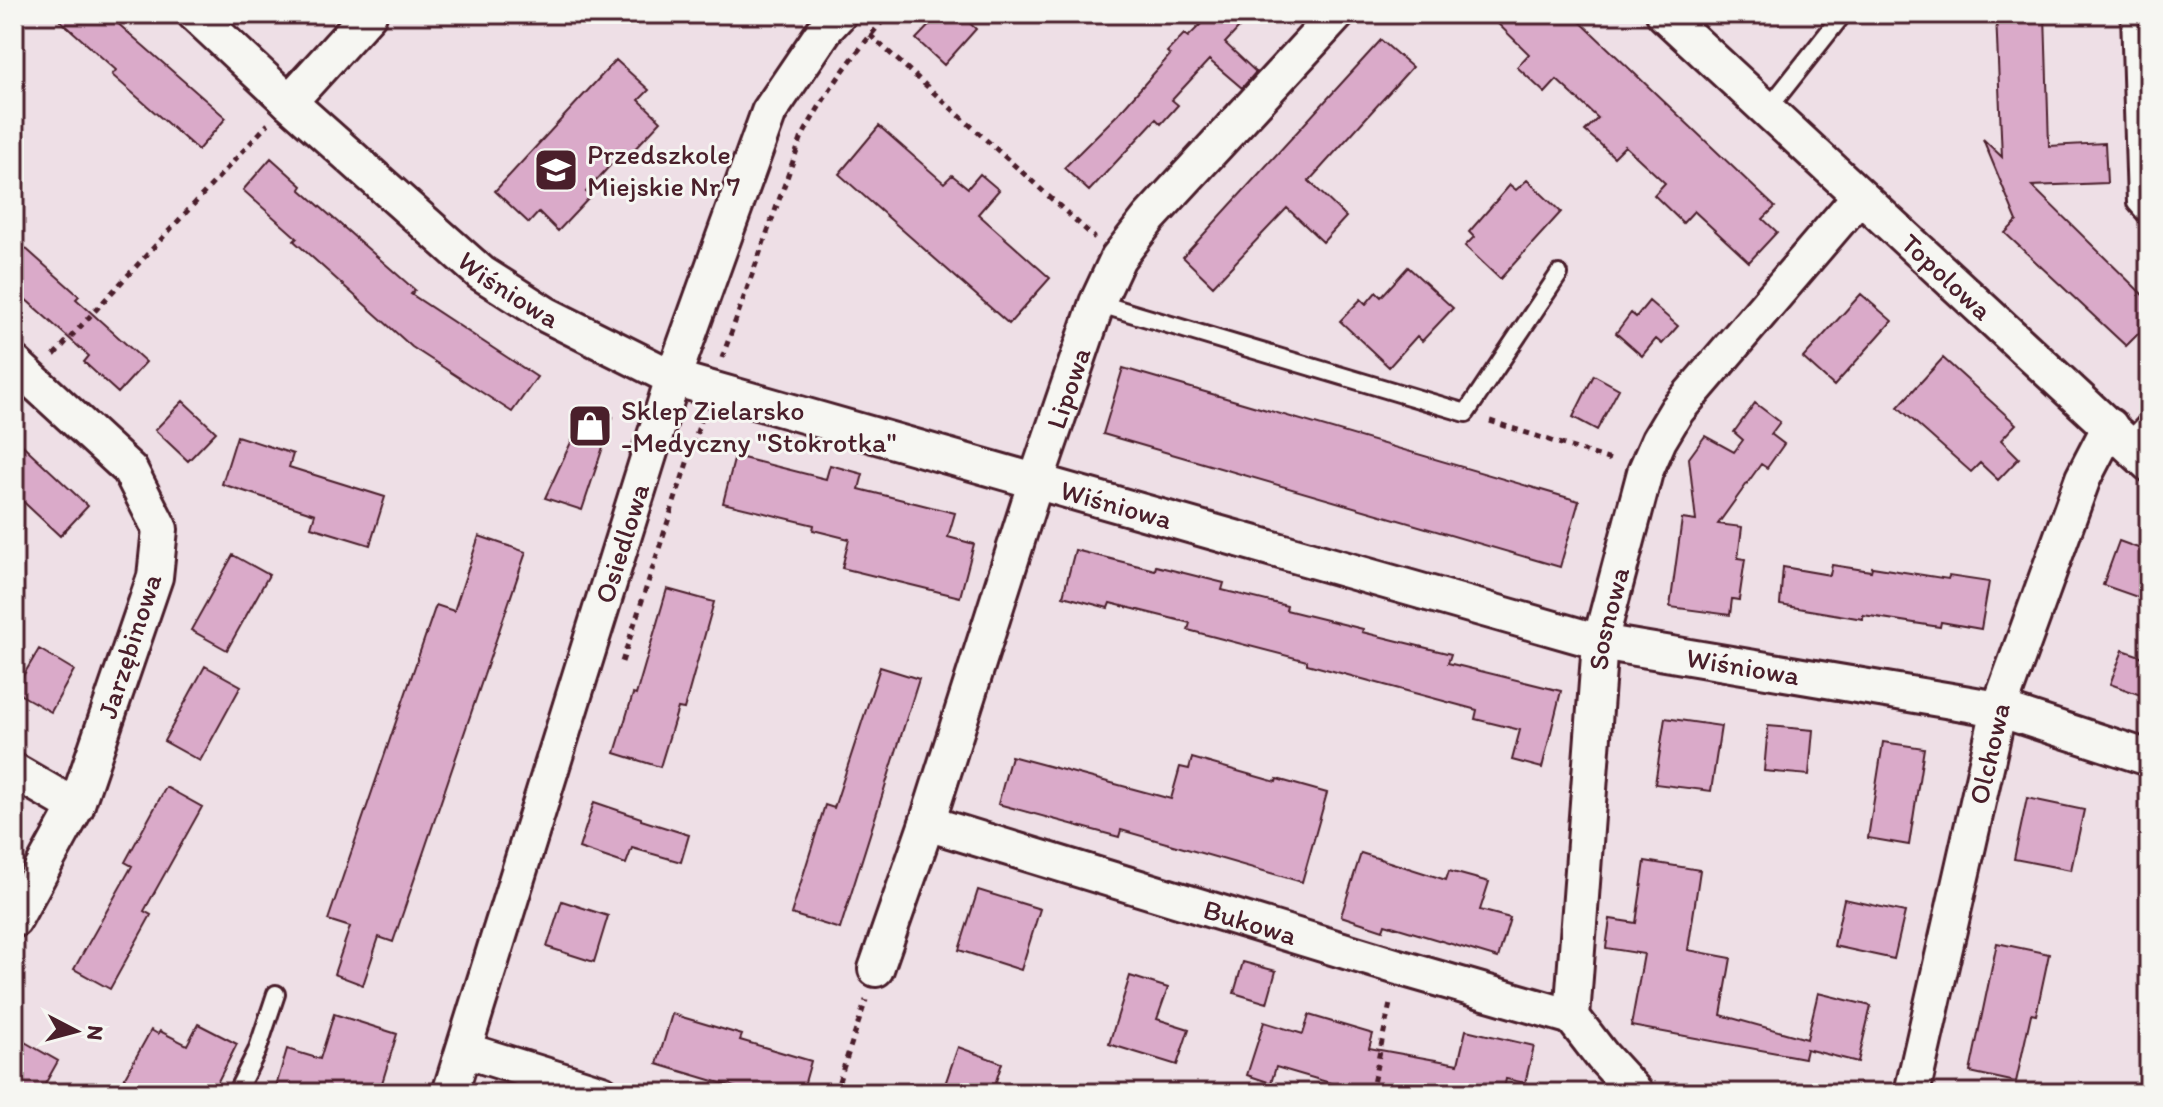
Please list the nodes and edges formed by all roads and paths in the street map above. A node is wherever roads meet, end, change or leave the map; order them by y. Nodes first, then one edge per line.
1 (195, 14) edge
2 (369, 14) edge
3 (839, 14) edge
4 (889, 14) edge
5 (1337, 14) edge
6 (1664, 14) edge
7 (1843, 14) edge
8 (2130, 14) edge
9 (870, 35) junction
10 (289, 102) junction
11 (1768, 109) junction
12 (1859, 197) junction
13 (2149, 218) edge
14 (1118, 258) junction
15 (1559, 274) dead end
16 (1097, 303) junction
17 (23, 371) edge
18 (673, 378) junction
19 (711, 388) junction
20 (1466, 413) junction
21 (2134, 438) edge
22 (1645, 472) junction
23 (1036, 481) junction
24 (1600, 642) junction
25 (619, 672) dead end
26 (1999, 709) junction
27 (2149, 758) edge
28 (14, 771) edge
29 (76, 807) junction
30 (927, 823) junction
31 (14, 920) edge
32 (1398, 967) junction
33 (876, 969) joint
34 (276, 994) dead end
35 (1572, 1017) junction
36 (464, 1050) junction
37 (236, 1093) edge
38 (450, 1093) edge
39 (602, 1093) edge
40 (835, 1093) edge
41 (1371, 1093) edge
42 (1636, 1093) edge
43 (1912, 1093) edge

1 - 10 street, Wiśniowa
2 - 10 street
3 - 18 street, Osiedlowa
4 - 9 path
5 - 14 street, Lipowa
6 - 11 street, Topolowa
7 - 11 lane
8 - 13 lane
9 - 14 path
9 - 19 path
10 - 17 path
10 - 18 street, Wiśniowa
11 - 12 street, Topolowa
12 - 21 street, Topolowa
12 - 22 street, Sosnowa
14 - 16 street, Lipowa
15 - 20 lane
16 - 20 lane
16 - 23 street, Lipowa
17 - 29 street, Jarzębinowa
18 - 19 street, Wiśniowa
18 - 36 street, Osiedlowa
19 - 23 street, Wiśniowa
19 - 25 path
20 - 22 path
21 - 26 street, Olchowa
22 - 24 street, Sosnowa
23 - 24 street, Wiśniowa
23 - 30 street, Lipowa
24 - 26 street, Wiśniowa
24 - 35 street, Sosnowa
26 - 27 street, Wiśniowa
26 - 43 street, Olchowa
28 - 29 street
29 - 31 street, Jarzębinowa
30 - 32 street, Bukowa
30 - 33 street, Lipowa
32 - 35 street, Bukowa
32 - 41 path
33 - 40 path
34 - 37 lane
35 - 42 street
36 - 38 street, Osiedlowa
36 - 39 street

